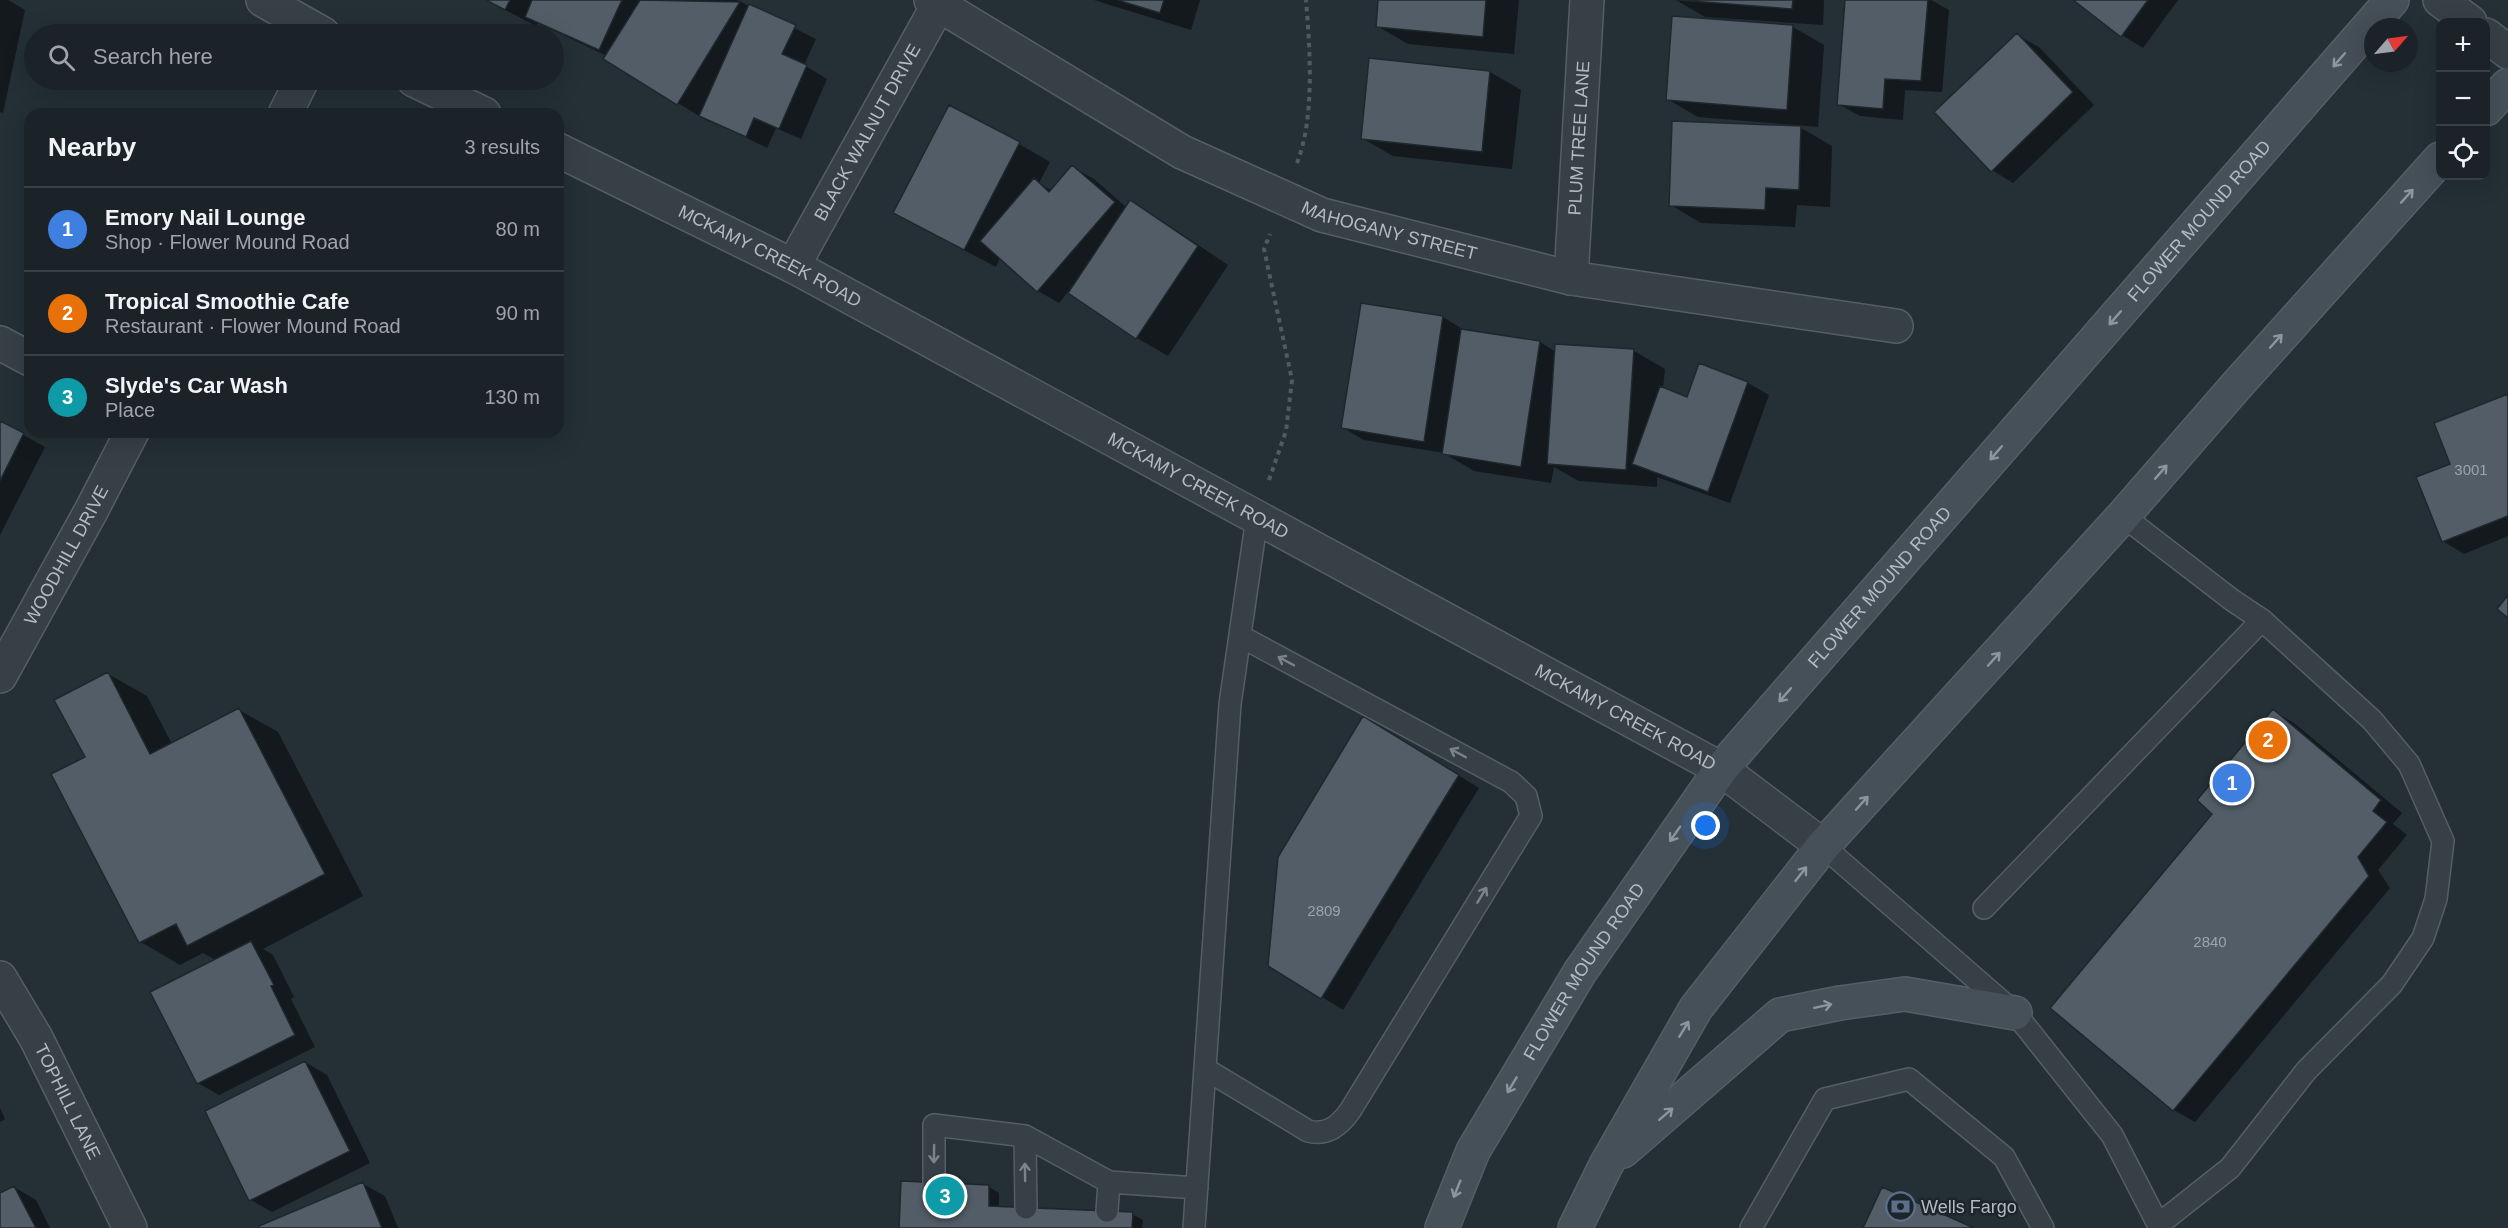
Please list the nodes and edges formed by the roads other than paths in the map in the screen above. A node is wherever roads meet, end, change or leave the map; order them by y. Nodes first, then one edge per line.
1 (263, 0) edge
2 (1587, 0) edge
3 (2392, 0) edge
4 (2440, 0) edge
5 (937, 1) edge
6 (2465, 18) edge
7 (305, 24) edge
8 (2490, 38) edge
9 (2508, 52) edge
10 (2508, 85) edge
11 (297, 90) edge
12 (435, 90) edge
13 (2490, 105) edge
14 (288, 108) edge
15 (472, 108) edge
16 (564, 153) edge
17 (2436, 163) edge
18 (793, 266) junction
19 (1571, 278) junction
20 (1896, 326) dead end
21 (0, 343) edge
22 (24, 356) edge
23 (129, 438) edge
24 (2123, 516) junction
25 (1257, 517) junction
26 (2262, 620) junction
27 (1240, 636) junction
28 (0, 676) edge
29 (1721, 768) junction
30 (1823, 846) junction
31 (1984, 908) dead end
32 (0, 978) edge
33 (2015, 1013) junction
34 (1207, 1070) junction
35 (1025, 1136) junction
36 (1606, 1165) junction
37 (1109, 1182) junction
38 (934, 1183) dead end
39 (1197, 1188) junction
40 (1026, 1208) dead end
41 (1107, 1211) dead end
42 (2159, 1226) edge
43 (129, 1228) edge
44 (1194, 1228) edge
45 (1442, 1228) edge
46 (1575, 1228) edge
47 (1751, 1228) edge
48 (2043, 1228) edge

1 - 7 street
2 - 19 street, PLUM TREE LANE
3 -> 29 main road, FLOWER MOUND ROAD
4 - 6 street
5 - 18 street, BLACK WALNUT DRIVE
5 - 19 street, MAHOGANY STREET
8 - 9 street
10 - 13 main road
11 - 14 street
12 - 15 street
16 - 18 street, MCKAMY CREEK ROAD
24 -> 17 main road
18 - 25 street, MCKAMY CREEK ROAD
19 - 20 street, MAHOGANY STREET
21 - 22 street
23 - 28 street, WOODHILL DRIVE
24 - 26 lane
30 -> 24 main road
25 - 27 lane
25 - 29 street, MCKAMY CREEK ROAD
26 - 31 lane
26 - 42 lane
27 - 34 lane
34 -> 27 lane
29 - 30 street, MCKAMY CREEK ROAD
29 -> 45 main road, FLOWER MOUND ROAD
30 - 33 lane
36 -> 30 main road
32 - 43 street, TOPHILL LANE
36 -> 33 main road
33 - 42 lane
34 - 39 lane
35 - 37 lane
35 -> 38 lane
40 -> 35 lane
36 - 46 main road
37 - 39 lane
37 - 41 lane
39 - 44 lane
47 - 48 lane

